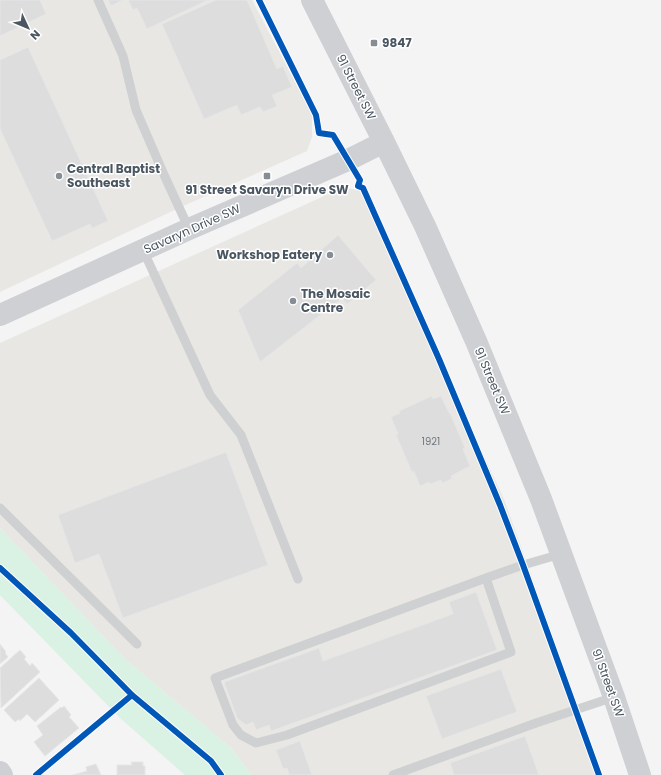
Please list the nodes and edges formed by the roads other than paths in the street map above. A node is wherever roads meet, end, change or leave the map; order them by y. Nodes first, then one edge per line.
1 (98, 0) edge
2 (312, 0) edge
3 (384, 142) junction
4 (189, 230) junction
5 (143, 250) junction
6 (0, 315) edge
7 (0, 508) edge
8 (561, 554) junction
9 (486, 578) junction
10 (298, 579) dead end
11 (137, 644) dead end
12 (614, 697) junction
13 (0, 772) edge
14 (2, 775) edge
15 (393, 775) edge
16 (640, 775) edge

1 - 4 lane
2 - 3 main road, 91 Street SW
3 - 4 main road, Savaryn Drive SW
3 - 8 main road, 91 Street SW
4 - 5 main road, Savaryn Drive SW
5 - 6 main road, Savaryn Drive SW
5 - 10 lane
7 - 11 lane
8 - 9 lane
8 - 12 main road, 91 Street SW
9 - 9 lane
12 - 15 lane
12 - 16 main road, 91 Street SW
13 - 14 main road

